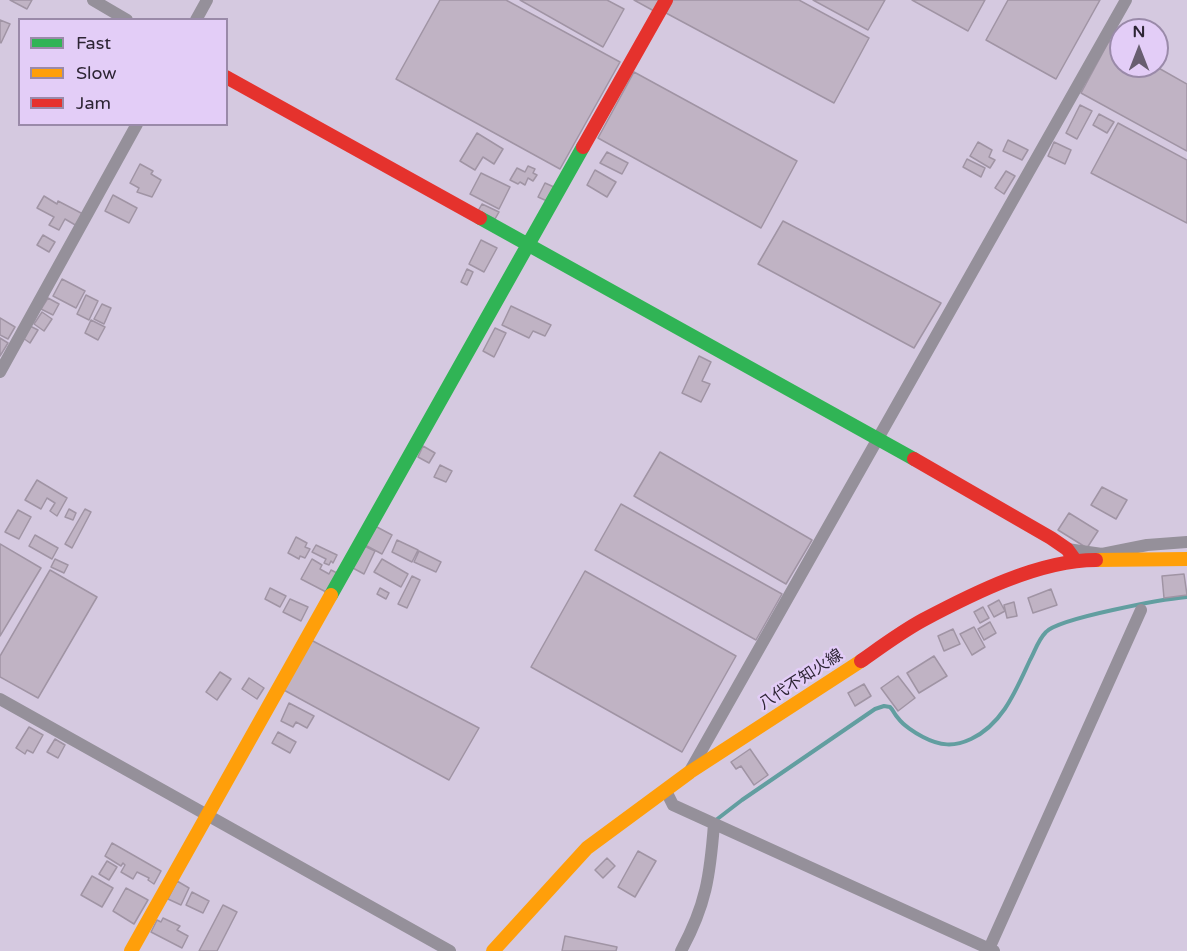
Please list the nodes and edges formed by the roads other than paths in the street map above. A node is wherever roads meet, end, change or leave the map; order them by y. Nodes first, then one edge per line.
1 (93, 0) edge
2 (207, 0) edge
3 (666, 0) edge
4 (1126, 0) edge
5 (124, 18) edge
6 (197, 18) edge
7 (228, 78) edge
8 (136, 126) edge
9 (529, 243) junction
10 (0, 372) edge
11 (880, 439) junction
12 (1187, 542) edge
13 (1071, 555) junction
14 (1187, 559) edge
15 (1141, 610) dead end
16 (0, 699) edge
17 (690, 772) junction
18 (666, 791) junction
19 (207, 814) junction
20 (714, 824) junction
21 (990, 950) edge
22 (131, 951) edge
23 (450, 951) edge
24 (493, 951) edge
25 (681, 951) edge

1 - 5 street
2 - 6 street
3 - 9 street
4 - 11 street
7 - 9 street
8 - 10 street
9 - 11 street
9 - 19 street
11 - 13 street
11 - 17 street
12 - 13 street
13 - 14 street, 八代不知火線
13 - 17 street, 八代不知火線
15 - 21 street
16 - 19 street
17 - 18 street, 八代不知火線
18 - 20 street
18 - 24 street, 八代不知火線
19 - 22 street
19 - 23 street
20 - 21 street
20 - 25 street

